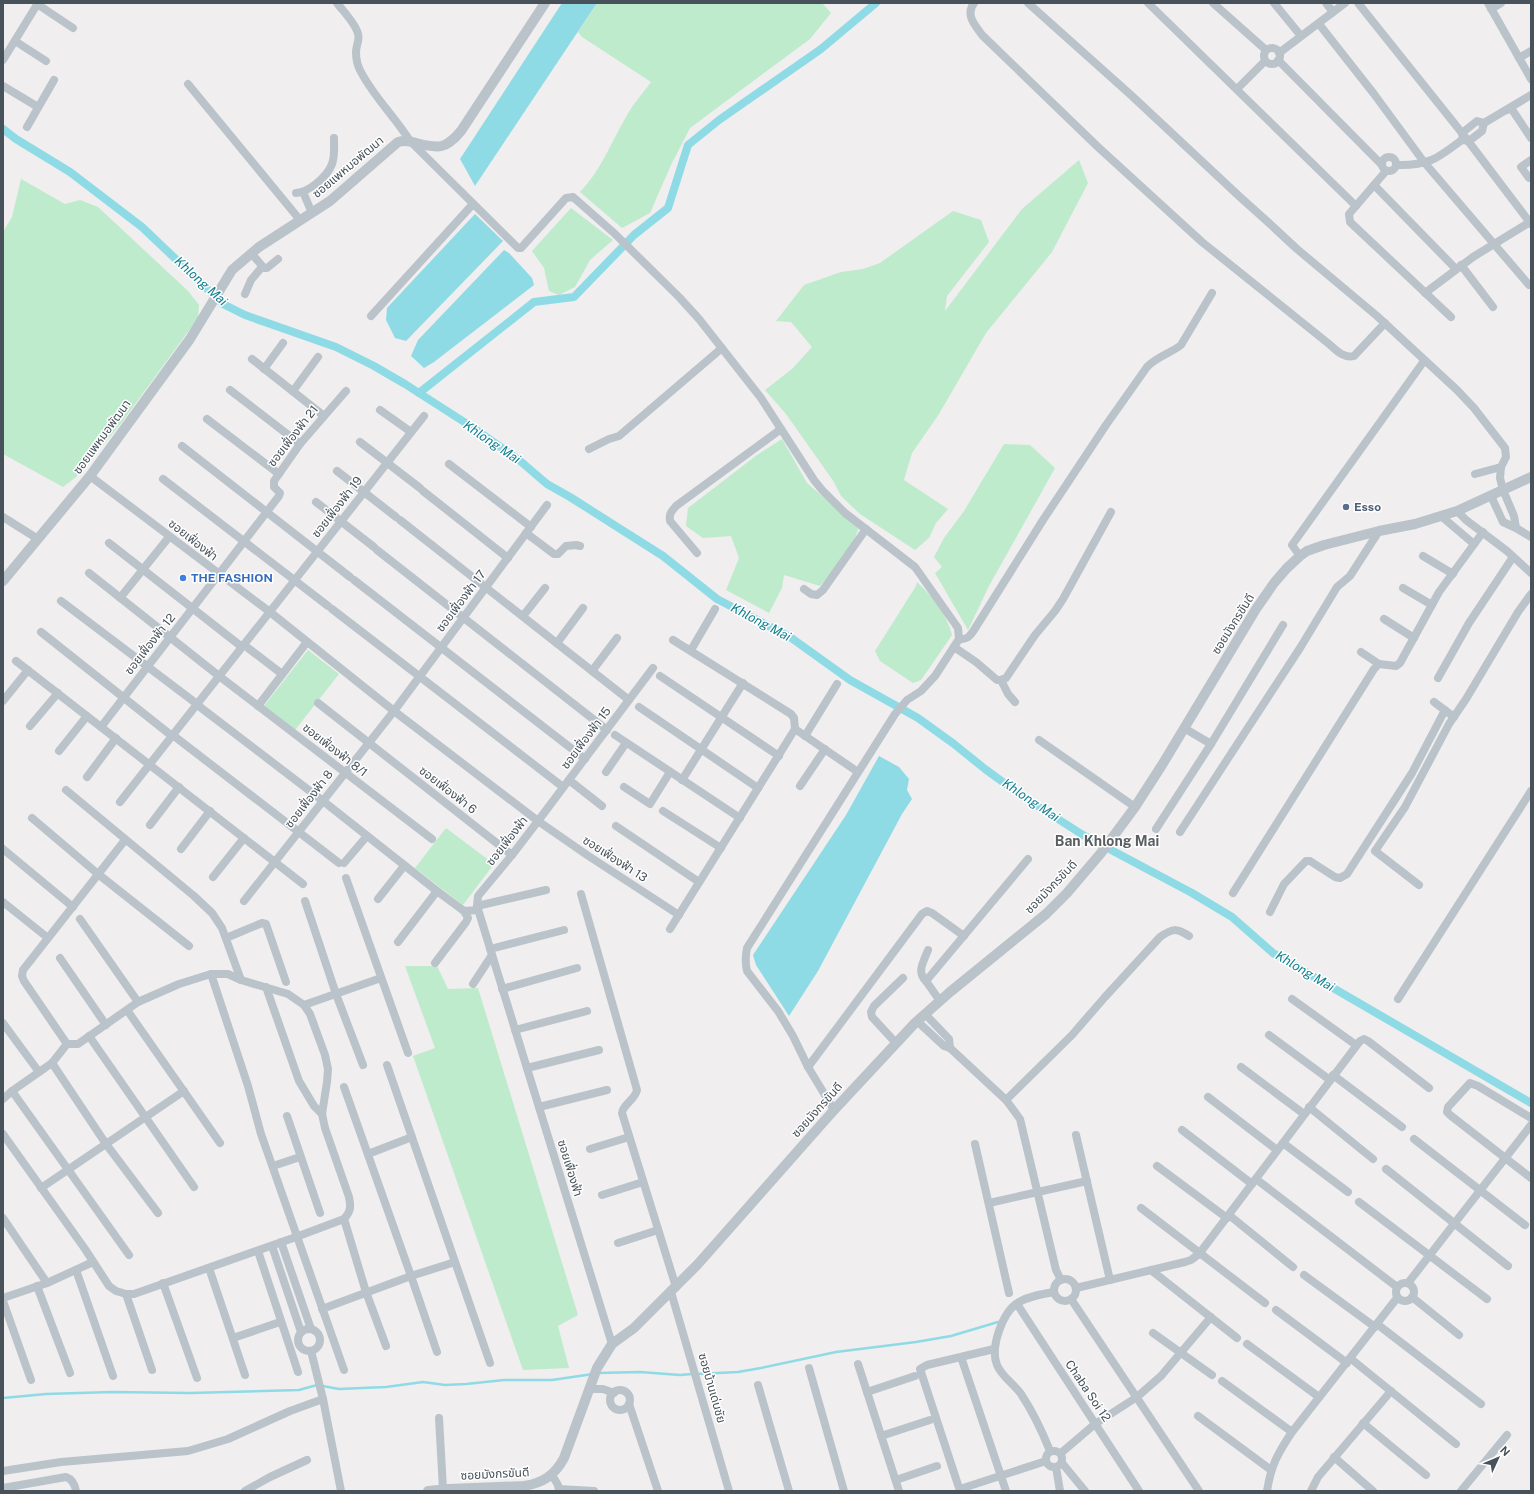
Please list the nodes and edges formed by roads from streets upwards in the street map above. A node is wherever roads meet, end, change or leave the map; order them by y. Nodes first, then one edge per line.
1 (337, 3) edge
2 (545, 3) edge
3 (974, 3) edge
4 (1028, 3) edge
5 (1148, 3) edge
6 (1213, 3) edge
7 (1274, 3) edge
8 (1326, 3) edge
9 (1346, 3) edge
10 (1358, 3) edge
11 (1502, 3) edge
12 (38, 4) edge
13 (1489, 6) edge
14 (1333, 12) junction
15 (1318, 24) junction
16 (73, 28) dead end
17 (1301, 36) junction
18 (14, 41) junction
19 (1266, 50) junction
20 (1531, 51) edge
21 (1278, 56) junction
22 (1519, 58) junction
23 (3, 60) edge
24 (46, 61) dead end
25 (1265, 61) junction
26 (1531, 79) edge
27 (54, 80) dead end
28 (188, 84) dead end
29 (3, 86) edge
30 (1237, 89) junction
31 (1531, 95) edge
32 (38, 107) junction
33 (1496, 116) junction
34 (26, 127) dead end
35 (334, 138) dead end
36 (1464, 138) junction
37 (1531, 138) edge
38 (410, 141) junction
39 (1531, 160) edge
40 (1424, 162) junction
41 (1396, 165) junction
42 (1383, 168) junction
43 (1531, 177) edge
44 (1374, 185) junction
45 (473, 204) junction
46 (1356, 206) junction
47 (313, 212) junction
48 (300, 220) junction
49 (1530, 223) edge
50 (1494, 244) junction
51 (251, 253) junction
52 (278, 259) dead end
53 (262, 267) junction
54 (1458, 267) junction
55 (1528, 285) dead end
56 (1212, 293) dead end
57 (1425, 293) junction
58 (245, 294) dead end
59 (1493, 307) dead end
60 (371, 316) dead end
61 (1452, 317) dead end
62 (1385, 324) junction
63 (283, 343) dead end
64 (722, 348) junction
65 (318, 358) dead end
66 (252, 359) dead end
67 (1424, 361) junction
68 (264, 369) junction
69 (230, 390) dead end
70 (293, 391) junction
71 (346, 391) dead end
72 (380, 410) dead end
73 (324, 416) junction
74 (424, 416) dead end
75 (207, 419) dead end
76 (781, 428) junction
77 (411, 432) junction
78 (360, 442) dead end
79 (300, 444) junction
80 (182, 446) dead end
81 (589, 449) dead end
82 (387, 463) junction
83 (448, 464) dead end
84 (1501, 467) junction
85 (337, 471) dead end
86 (279, 474) junction
87 (1475, 474) dead end
88 (90, 476) junction
89 (1531, 477) edge
90 (163, 479) dead end
91 (1504, 490) junction
92 (364, 492) junction
93 (1491, 496) junction
94 (316, 502) dead end
95 (548, 505) dead end
96 (1457, 511) junction
97 (267, 512) junction
98 (1111, 512) dead end
99 (1441, 516) junction
100 (3, 517) edge
101 (341, 521) junction
102 (1516, 528) junction
103 (866, 529) junction
104 (528, 530) junction
105 (1379, 531) junction
106 (1483, 532) junction
107 (169, 537) junction
108 (1531, 537) edge
109 (38, 539) junction
110 (244, 541) junction
111 (109, 543) dead end
112 (1474, 544) junction
113 (580, 546) dead end
114 (318, 552) junction
115 (697, 553) dead end
116 (1300, 556) junction
117 (1423, 556) dead end
118 (1513, 557) junction
119 (508, 558) junction
120 (143, 568) junction
121 (89, 573) dead end
122 (1531, 573) edge
123 (218, 574) junction
124 (1454, 574) junction
125 (295, 580) junction
126 (3, 581) edge
127 (486, 588) junction
128 (545, 588) dead end
129 (1403, 588) dead end
130 (804, 589) dead end
131 (1531, 594) edge
132 (120, 598) junction
133 (61, 601) dead end
134 (1432, 605) junction
135 (583, 608) dead end
136 (193, 609) junction
137 (715, 609) dead end
138 (270, 612) junction
139 (523, 616) junction
140 (463, 618) junction
141 (1384, 619) dead end
142 (1283, 625) dead end
143 (41, 632) dead end
144 (171, 637) junction
145 (616, 638) dead end
146 (1414, 638) junction
147 (959, 639) junction
148 (673, 640) dead end
149 (307, 642) junction
150 (557, 643) junction
151 (245, 648) junction
152 (441, 648) junction
153 (954, 648) junction
154 (690, 650) junction
155 (1361, 652) dead end
156 (16, 661) dead end
157 (1379, 664) junction
158 (149, 666) junction
159 (653, 668) dead end
160 (28, 670) junction
161 (592, 671) junction
162 (282, 674) junction
163 (420, 676) junction
164 (660, 676) dead end
165 (221, 678) junction
166 (1438, 678) dead end
167 (1001, 680) junction
168 (743, 683) junction
169 (838, 684) dead end
170 (58, 693) junction
171 (124, 697) junction
172 (629, 700) junction
173 (3, 701) edge
174 (1015, 702) dead end
175 (1434, 702) dead end
176 (318, 703) dead end
177 (199, 705) junction
178 (258, 706) junction
179 (639, 707) dead end
180 (1445, 710) junction
181 (394, 711) junction
182 (87, 716) junction
183 (721, 717) junction
184 (1454, 717) junction
185 (30, 726) dead end
186 (101, 727) junction
187 (1184, 728) junction
188 (795, 729) junction
189 (607, 730) junction
190 (615, 735) dead end
191 (173, 736) junction
192 (805, 736) junction
193 (116, 738) junction
194 (1038, 740) dead end
195 (368, 743) junction
196 (626, 743) junction
197 (1211, 744) junction
198 (825, 749) junction
199 (702, 750) junction
200 (59, 751) dead end
201 (779, 756) junction
202 (585, 759) junction
203 (150, 764) junction
204 (606, 772) dead end
205 (670, 772) junction
206 (858, 772) junction
207 (345, 773) junction
208 (86, 777) dead end
209 (569, 780) junction
210 (682, 780) junction
211 (800, 786) dead end
212 (179, 787) junction
213 (564, 787) junction
214 (624, 787) dead end
215 (758, 788) junction
216 (66, 790) dead end
217 (1531, 791) edge
218 (323, 801) junction
219 (120, 802) dead end
220 (602, 806) dead end
221 (1134, 807) junction
222 (663, 810) dead end
223 (210, 811) junction
224 (32, 818) dead end
225 (740, 818) junction
226 (538, 821) junction
227 (150, 825) dead end
228 (616, 826) dead end
229 (1156, 829) dead end
230 (300, 831) junction
231 (1180, 832) dead end
232 (367, 836) junction
233 (244, 838) junction
234 (432, 839) dead end
235 (126, 840) junction
236 (721, 848) junction
237 (3, 849) edge
238 (181, 849) dead end
239 (512, 855) junction
240 (1028, 859) dead end
241 (275, 862) junction
242 (404, 866) junction
243 (98, 874) junction
244 (213, 877) dead end
245 (346, 878) dead end
246 (699, 882) junction
247 (303, 884) dead end
248 (1419, 885) dead end
249 (546, 890) dead end
250 (437, 891) junction
251 (1233, 893) dead end
252 (581, 894) dead end
253 (378, 899) dead end
254 (244, 901) dead end
255 (305, 901) dead end
256 (3, 902) edge
257 (73, 907) junction
258 (478, 908) junction
259 (464, 911) junction
260 (1270, 912) dead end
261 (679, 915) junction
262 (80, 919) dead end
263 (670, 929) dead end
264 (564, 930) dead end
265 (964, 936) junction
266 (1189, 936) dead end
267 (48, 938) junction
268 (226, 938) junction
269 (398, 942) dead end
270 (189, 946) dead end
271 (928, 950) dead end
272 (491, 952) junction
273 (60, 958) dead end
274 (435, 963) dead end
275 (577, 968) dead end
276 (211, 974) junction
277 (381, 978) junction
278 (903, 978) dead end
279 (241, 980) junction
280 (926, 981) junction
281 (286, 982) dead end
282 (473, 984) dead end
283 (266, 987) junction
284 (502, 989) junction
285 (336, 994) junction
286 (1292, 999) dead end
287 (1398, 999) dead end
288 (940, 1001) junction
289 (138, 1002) junction
290 (304, 1005) junction
291 (127, 1010) junction
292 (587, 1011) dead end
293 (921, 1017) junction
294 (3, 1023) edge
295 (106, 1025) junction
296 (515, 1030) junction
297 (1269, 1035) dead end
298 (89, 1036) junction
299 (896, 1043) junction
300 (67, 1044) junction
301 (1356, 1045) junction
302 (599, 1050) dead end
303 (408, 1053) dead end
304 (52, 1063) junction
305 (363, 1065) dead end
306 (387, 1065) dead end
307 (808, 1067) junction
308 (1241, 1067) dead end
309 (527, 1068) junction
310 (39, 1072) junction
311 (1332, 1077) junction
312 (3, 1087) edge
313 (344, 1087) dead end
314 (1429, 1088) dead end
315 (607, 1090) dead end
316 (184, 1091) junction
317 (8, 1094) edge
318 (1208, 1097) dead end
319 (1006, 1100) junction
320 (538, 1107) junction
321 (1309, 1107) junction
322 (834, 1110) junction
323 (322, 1114) junction
324 (1304, 1114) junction
325 (287, 1116) dead end
326 (146, 1117) junction
327 (1531, 1118) edge
328 (1531, 1125) edge
329 (1402, 1127) dead end
330 (1182, 1130) dead end
331 (3, 1134) edge
332 (1076, 1135) dead end
333 (412, 1137) junction
334 (629, 1137) junction
335 (1414, 1139) dead end
336 (220, 1143) dead end
337 (1283, 1143) junction
338 (106, 1144) junction
339 (975, 1144) dead end
340 (590, 1149) dead end
341 (1277, 1150) junction
342 (368, 1154) junction
343 (300, 1157) junction
344 (1373, 1159) dead end
345 (1505, 1159) junction
346 (273, 1166) junction
347 (1157, 1166) dead end
348 (1386, 1169) dead end
349 (68, 1170) junction
350 (1531, 1178) edge
351 (1254, 1181) junction
352 (643, 1182) junction
353 (1087, 1182) junction
354 (194, 1187) dead end
355 (41, 1188) junction
356 (1481, 1190) junction
357 (1038, 1192) junction
358 (1348, 1192) dead end
359 (602, 1195) dead end
360 (1359, 1202) dead end
361 (989, 1203) junction
362 (1141, 1208) dead end
363 (320, 1213) dead end
364 (158, 1214) dead end
365 (1228, 1217) junction
366 (3, 1218) edge
367 (344, 1218) junction
368 (1454, 1224) junction
369 (1525, 1225) dead end
370 (658, 1230) junction
371 (296, 1237) junction
372 (281, 1242) junction
373 (618, 1243) dead end
374 (272, 1246) junction
375 (258, 1251) junction
376 (1199, 1254) junction
377 (129, 1255) dead end
378 (1430, 1255) junction
379 (93, 1262) junction
380 (455, 1262) junction
381 (1293, 1266) dead end
382 (1508, 1266) dead end
383 (209, 1268) junction
384 (76, 1270) junction
385 (1151, 1270) junction
386 (1304, 1275) dead end
387 (411, 1276) junction
388 (1061, 1280) junction
389 (1110, 1280) junction
390 (47, 1283) junction
391 (163, 1283) junction
392 (1408, 1283) junction
393 (38, 1286) junction
394 (1397, 1287) junction
395 (1076, 1288) junction
396 (673, 1289) junction
397 (366, 1292) junction
398 (1009, 1292) dead end
399 (1054, 1292) junction
400 (126, 1294) junction
401 (4, 1297) edge
402 (1412, 1297) junction
403 (1398, 1298) junction
404 (1071, 1299) junction
405 (1487, 1300) dead end
406 (1265, 1303) dead end
407 (1017, 1304) junction
408 (322, 1309) junction
409 (1276, 1310) dead end
410 (1211, 1317) junction
411 (280, 1322) junction
412 (1376, 1325) junction
413 (311, 1329) junction
414 (301, 1332) junction
415 (1153, 1333) dead end
416 (1458, 1335) dead end
417 (233, 1338) junction
418 (1236, 1338) dead end
419 (612, 1344) junction
420 (1247, 1344) dead end
421 (386, 1346) dead end
422 (994, 1349) junction
423 (311, 1351) junction
424 (437, 1352) dead end
425 (1182, 1353) junction
426 (961, 1356) junction
427 (1349, 1361) junction
428 (490, 1363) dead end
429 (858, 1364) dead end
430 (809, 1368) dead end
431 (152, 1370) dead end
432 (344, 1370) dead end
433 (298, 1372) dead end
434 (70, 1373) dead end
435 (245, 1374) dead end
436 (113, 1376) dead end
437 (915, 1376) dead end
438 (1212, 1376) dead end
439 (197, 1378) dead end
440 (31, 1380) dead end
441 (1222, 1381) dead end
442 (591, 1384) junction
443 (758, 1385) dead end
444 (1391, 1390) junction
445 (867, 1392) junction
446 (614, 1393) junction
447 (322, 1395) junction
448 (1137, 1397) junction
449 (1319, 1397) junction
450 (629, 1404) junction
451 (1481, 1404) dead end
452 (1198, 1416) dead end
453 (439, 1418) dead end
454 (930, 1420) dead end
455 (1363, 1423) junction
456 (1095, 1424) junction
457 (1292, 1432) junction
458 (1507, 1435) dead end
459 (881, 1436) junction
460 (1456, 1444) dead end
461 (1050, 1451) junction
462 (1061, 1453) junction
463 (1334, 1457) junction
464 (307, 1460) dead end
465 (1046, 1461) junction
466 (1059, 1465) junction
467 (937, 1466) dead end
468 (1271, 1470) junction
469 (3, 1471) edge
470 (552, 1475) junction
471 (1426, 1475) dead end
472 (1001, 1476) junction
473 (896, 1480) junction
474 (3, 1488) edge
475 (443, 1489) junction
476 (511, 1489) edge
477 (466, 1490) edge
478 (559, 1490) edge
479 (960, 1490) edge
480 (76, 1491) edge
481 (245, 1491) edge
482 (341, 1491) edge
483 (428, 1491) edge
484 (594, 1491) edge
485 (658, 1491) edge
486 (729, 1491) edge
487 (789, 1491) edge
488 (844, 1491) edge
489 (899, 1491) edge
490 (1006, 1491) edge
491 (1060, 1491) edge
492 (1085, 1491) edge
493 (1139, 1491) edge
494 (1199, 1491) edge
495 (1267, 1491) edge
496 (1311, 1491) edge
497 (1373, 1491) edge
498 (1462, 1491) edge

1 - 38 street
2 - 38 street
3 - 62 street
4 - 62 street
5 - 30 street
6 - 19 street
7 - 17 street
8 - 14 street
9 - 14 street
10 - 36 street
11 - 13 street
12 - 16 street
12 - 18 street
13 - 22 street
14 - 15 street
15 - 17 street
15 - 40 street
17 - 21 street
18 - 23 street
18 - 24 street
19 - 21 street
19 - 25 street
20 - 22 street
21 - 25 street
21 - 42 street
22 - 26 street
25 - 30 street
27 - 32 street
28 - 48 street
29 - 32 street
30 - 46 street
31 - 33 street
32 - 34 street
33 - 36 street
33 - 37 street
35 - 47 street
36 - 40 street
36 - 49 street
38 - 45 street
38 - 47 street, ซอยแพหมอพัฒนา
39 - 43 street
40 - 41 street
40 - 50 street
41 - 42 street
41 - 42 street
42 - 44 street
44 - 46 street
44 - 54 street
45 - 60 street
45 - 64 street
46 - 57 street
47 - 48 street, ซอยแพหมอพัฒนา
48 - 51 street, ซอยแพหมอพัฒนา
49 - 50 street
50 - 54 street
50 - 55 street
51 - 53 street
51 - 88 street, ซอยแพหมอพัฒนา
52 - 53 street
53 - 58 street
54 - 57 street
54 - 59 street
56 - 147 street
57 - 61 street
62 - 67 street
63 - 68 street
64 - 76 street
64 - 81 street
65 - 70 street
66 - 68 street
67 - 84 street
67 - 116 street
68 - 70 street
69 - 79 street
70 - 73 street
71 - 73 street, ซอยเฟื่องฟ้า 21
72 - 77 street
73 - 79 street, ซอยเฟื่องฟ้า 21
74 - 77 street, ซอยเฟื่องฟ้า 19
75 - 86 street
76 - 103 street
76 - 115 street
77 - 82 street, ซอยเฟื่องฟ้า 19
78 - 82 street
79 - 86 street, ซอยเฟื่องฟ้า 21
80 - 97 street
82 - 92 street, ซอยเฟื่องฟ้า 19
82 - 119 street
83 - 104 street
84 - 87 street
84 - 91 street
85 - 92 street
86 - 97 street, ซอยเฟื่องฟ้า 21
88 - 107 street, ซอยเฟื่องฟ้า
88 - 109 street, ซอยแพหมอพัฒนา
89 - 91 street, ซอยมังกรขันดี
90 - 110 street
91 - 93 street, ซอยมังกรขันดี
91 - 102 street
92 - 101 street, ซอยเฟื่องฟ้า 19
92 - 127 street
93 - 96 street, ซอยมังกรขันดี
93 - 102 street
94 - 101 street
95 - 104 street, ซอยเฟื่องฟ้า 17
96 - 99 street, ซอยมังกรขันดี
96 - 106 street
97 - 110 street, ซอยเฟื่องฟ้า 21
97 - 114 street
98 - 167 street
99 - 105 street, ซอยมังกรขันดี
99 - 112 street
100 - 109 street
101 - 114 street, ซอยเฟื่องฟ้า 19
101 - 140 street
102 - 108 street
103 - 130 street
103 - 147 street
104 - 113 street
104 - 119 street, ซอยเฟื่องฟ้า 17
105 - 116 street, ซอยมังกรขันดี
105 - 231 street
106 - 112 street
106 - 118 street
107 - 120 street
107 - 123 street, ซอยเฟื่องฟ้า
109 - 126 street, ซอยแพหมอพัฒนา
110 - 123 street, ซอยเฟื่องฟ้า 21
110 - 125 street
111 - 120 street
112 - 124 street
114 - 125 street, ซอยเฟื่องฟ้า 19
114 - 152 street
116 - 187 street, ซอยมังกรขันดี
117 - 124 street
118 - 122 street
118 - 166 street
119 - 127 street, ซอยเฟื่องฟ้า 17
120 - 132 street
120 - 136 street
121 - 132 street, ซอยเฟื่องฟ้า 8/1
123 - 136 street, ซอยเฟื่องฟ้า 12
123 - 138 street, ซอยเฟื่องฟ้า
124 - 134 street
125 - 138 street, ซอยเฟื่องฟ้า 19
125 - 163 street
127 - 139 street
127 - 140 street, ซอยเฟื่องฟ้า 17
128 - 139 street
129 - 134 street
131 - 184 street
132 - 144 street, ซอยเฟื่องฟ้า 8/1
133 - 158 street
134 - 146 street
135 - 150 street
136 - 144 street, ซอยเฟื่องฟ้า 12
136 - 151 street
137 - 154 street
138 - 149 street, ซอยเฟื่องฟ้า
138 - 151 street, ซอยเฟื่องฟ้า 19
139 - 150 street
140 - 152 street, ซอยเฟื่องฟ้า 17
140 - 189 street
141 - 146 street
142 - 197 street
143 - 171 street
144 - 158 street, ซอยเฟื่องฟ้า 12
144 - 165 street, ซอยเฟื่องฟ้า 8/1
145 - 161 street
146 - 157 street
147 - 153 street
148 - 154 street
149 - 162 street
149 - 181 street, ซอยเฟื่องฟ้า
150 - 161 street
151 - 162 street
151 - 165 street, ซอยเฟื่องฟ้า 19
152 - 163 street, ซอยเฟื่องฟ้า 17
152 - 202 street
153 - 167 street
153 - 206 street
154 - 168 street
155 - 157 street
156 - 160 street
157 - 251 street
158 - 171 street, ซอยเฟื่องฟ้า 12
158 - 177 street
159 - 172 street, ซอยเฟื่องฟ้า 15
160 - 170 street
160 - 173 street
161 - 172 street
162 - 178 street
163 - 181 street, ซอยเฟื่องฟ้า 17
163 - 213 street
164 - 183 street
165 - 177 street, ซอยเฟื่องฟ้า 19
165 - 178 street, ซอยเฟื่องฟ้า 8/1
167 - 174 street
168 - 183 street
168 - 188 street
169 - 192 street
170 - 182 street
170 - 185 street
171 - 186 street, ซอยเฟื่องฟ้า 12
171 - 191 street
172 - 189 street, ซอยเฟื่องฟ้า 15
175 - 180 street
176 - 195 street, ซอยเฟื่องฟ้า 6
177 - 191 street, ซอยเฟื่องฟ้า 19
177 - 218 street
178 - 207 street, ซอยเฟื่องฟ้า 8/1
179 - 199 street
180 - 184 street
180 - 260 street
181 - 195 street, ซอยเฟื่องฟ้า 8
181 - 226 street, ซอยเฟื่องฟ้า
182 - 186 street
182 - 200 street
183 - 199 street
183 - 201 street
184 - 248 street
186 - 193 street
187 - 197 street
187 - 221 street, ซอยมังกรขันดี
188 - 192 street
188 - 201 street
189 - 202 street, ซอยเฟื่องฟ้า 15
190 - 196 street
191 - 203 street, ซอยเฟื่องฟ้า 19
191 - 230 street
192 - 198 street
193 - 203 street
193 - 208 street
194 - 221 street
195 - 207 street, ซอยเฟื่องฟ้า 8
195 - 239 street, ซอยเฟื่องฟ้า 6
196 - 204 street
196 - 205 street
197 - 229 street
198 - 206 street
198 - 211 street
199 - 210 street
199 - 215 street
201 - 215 street
202 - 209 street, ซอยเฟื่องฟ้า 15
203 - 212 street
203 - 219 street, ซอยเฟื่องฟ้า 19
205 - 210 street
205 - 214 street
206 - 307 street
207 - 218 street, ซอยเฟื่องฟ้า 8
207 - 234 street, ซอยเฟื่องฟ้า 8/1
209 - 213 street, ซอยเฟื่องฟ้า 15
209 - 220 street
210 - 225 street
212 - 223 street
212 - 227 street
213 - 226 street, ซอยเฟื่องฟ้า 15
215 - 225 street
216 - 235 street
217 - 287 street
218 - 230 street, ซอยเฟื่องฟ้า 8
218 - 232 street
221 - 288 street, ซอยมังกรขันดี
222 - 236 street
223 - 233 street
223 - 238 street
224 - 243 street
225 - 236 street
226 - 239 street, ซอยเฟื่องฟ้า
226 - 261 street, ซอยเฟื่องฟ้า 13
228 - 246 street
230 - 232 street
230 - 241 street, ซอยเฟื่องฟ้า 8
232 - 242 street
233 - 241 street
233 - 244 street
235 - 243 street
235 - 268 street
236 - 246 street
237 - 257 street
239 - 258 street, ซอยเฟื่องฟ้า
240 - 265 street
241 - 247 street
241 - 254 street, ซอยเฟื่องฟ้า 8
242 - 250 street
242 - 253 street
243 - 257 street
243 - 270 street
245 - 277 street
246 - 261 street
249 - 258 street
250 - 259 street
250 - 269 street
252 - 334 street, ซอยบ้านเด่นชัย
255 - 285 street
256 - 267 street
257 - 267 street
258 - 259 street
258 - 272 street, ซอยเฟื่องฟ้า
259 - 274 street
261 - 263 street
262 - 289 street
264 - 272 street
265 - 280 street
265 - 307 street
266 - 319 street
267 - 300 street
268 - 279 street
268 - 281 street
271 - 280 street
272 - 282 street
272 - 284 street, ซอยเฟื่องฟ้า
273 - 295 street
275 - 284 street
276 - 279 street
276 - 289 street
276 - 346 street
277 - 285 street
277 - 303 street
278 - 299 street
279 - 283 street
280 - 288 street
283 - 290 street
283 - 323 street
284 - 296 street, ซอยเฟื่องฟ้า
285 - 290 street
285 - 305 street
286 - 301 street
288 - 293 street, ซอยมังกรขันดี
289 - 291 street
290 - 323 street
291 - 295 street
291 - 316 street
292 - 296 street
293 - 299 street, ซอยมังกรขันดี
293 - 319 street
294 - 310 street
295 - 298 street
296 - 309 street, ซอยเฟื่องฟ้า
297 - 311 street
298 - 300 street
298 - 326 street
299 - 322 street, ซอยมังกรขันดี
300 - 304 street
301 - 311 street
301 - 314 street
302 - 309 street
304 - 310 street
304 - 338 street
306 - 333 street
307 - 322 street
308 - 324 street
309 - 320 street, ซอยเฟื่องฟ้า
310 - 317 street
311 - 321 street
311 - 329 street
312 - 317 street
313 - 342 street
315 - 320 street
316 - 326 street
316 - 336 street
317 - 349 street
318 - 341 street
319 - 357 street
320 - 419 street, ซอยเฟื่องฟ้า
321 - 324 street
321 - 344 street
322 - 396 street, ซอยมังกรขันดี
323 - 367 street
324 - 337 street
325 - 343 street
326 - 338 street
326 - 354 street
327 - 345 street
328 - 345 street
330 - 351 street
331 - 355 street
332 - 353 street
333 - 342 street
333 - 380 street
334 - 340 street
334 - 352 street, ซอยบ้านเด่นชัย
335 - 356 street
337 - 341 street
337 - 358 street
338 - 349 street
338 - 364 street
339 - 361 street
341 - 351 street
342 - 387 street
343 - 346 street
343 - 363 street
345 - 350 street
345 - 356 street
346 - 371 street
347 - 365 street
348 - 368 street
349 - 355 street
349 - 377 street
351 - 365 street
351 - 394 street
352 - 359 street
352 - 370 street, ซอยบ้านเด่นชัย
353 - 357 street
353 - 389 street
355 - 379 street
356 - 368 street
356 - 369 street
357 - 361 street
357 - 388 street
360 - 378 street
361 - 398 street
362 - 376 street
365 - 376 street
365 - 381 street
366 - 390 street
367 - 371 street
367 - 397 street
368 - 378 street
368 - 382 street
370 - 373 street
370 - 396 street, ซอยบ้านเด่นชัย
371 - 372 street
371 - 408 street
372 - 374 street
372 - 413 street
374 - 375 street
374 - 414 street
375 - 383 street
375 - 411 street
376 - 385 street
376 - 406 street
378 - 392 street
378 - 405 street
379 - 384 street
379 - 400 street
380 - 387 street
380 - 428 street
383 - 391 street
383 - 417 street
384 - 390 street
384 - 436 street
385 - 389 street
385 - 410 street
386 - 412 street
387 - 397 street
387 - 424 street
388 - 395 street
388 - 399 street
389 - 395 street
390 - 393 street
391 - 400 street
391 - 439 street
392 - 394 street
392 - 402 street
393 - 401 street
393 - 434 street
394 - 403 street
395 - 404 street
396 - 419 street, ซอยมังกรขันดี
396 - 486 street, ซอยบ้านเด่นชัย
397 - 408 street
397 - 421 street
399 - 404 street
399 - 407 street
400 - 431 street
401 - 440 street
402 - 403 street
402 - 416 street
403 - 412 street
404 - 448 street
407 - 422 street
407 - 456 street, Chaba Soi 12
408 - 432 street
409 - 427 street
410 - 418 street
410 - 425 street
411 - 417 street
411 - 433 street
412 - 427 street
412 - 451 street
413 - 414 street
413 - 423 street
414 - 423 street
415 - 425 street
417 - 435 street
419 - 442 street, ซอยมังกรขันดี
420 - 449 street
422 - 426 street
422 - 461 street
423 - 447 street
425 - 438 street
425 - 448 street
426 - 472 street
426 - 479 street
427 - 444 street
427 - 449 street
429 - 445 street
430 - 488 street
437 - 445 street
441 - 457 street
442 - 446 street
442 - 470 street, ซอยมังกรขันดี
443 - 487 street
444 - 455 street
444 - 460 street
445 - 459 street
446 - 450 street
446 - 450 street
447 - 469 street
447 - 482 street
448 - 456 street
448 - 494 street
449 - 457 street
450 - 485 street
452 - 468 street
453 - 475 street
454 - 459 street
455 - 463 street
455 - 471 street
456 - 462 street
456 - 493 street, Chaba Soi 12
457 - 468 street
458 - 498 street
459 - 473 street
461 - 462 street
461 - 465 street
462 - 466 street
463 - 496 street
463 - 497 street
464 - 481 street
465 - 466 street
465 - 472 street
466 - 491 street
466 - 492 street
467 - 473 street
468 - 495 street
470 - 476 street, ซอยมังกรขันดี
470 - 478 street
472 - 479 street
472 - 490 street
473 - 489 street
474 - 480 street
475 - 477 street, ซอยมังกรขันดี
475 - 483 street, ซอยมังกรขันดี
476 - 477 street, ซอยมังกรขันดี
478 - 484 street

